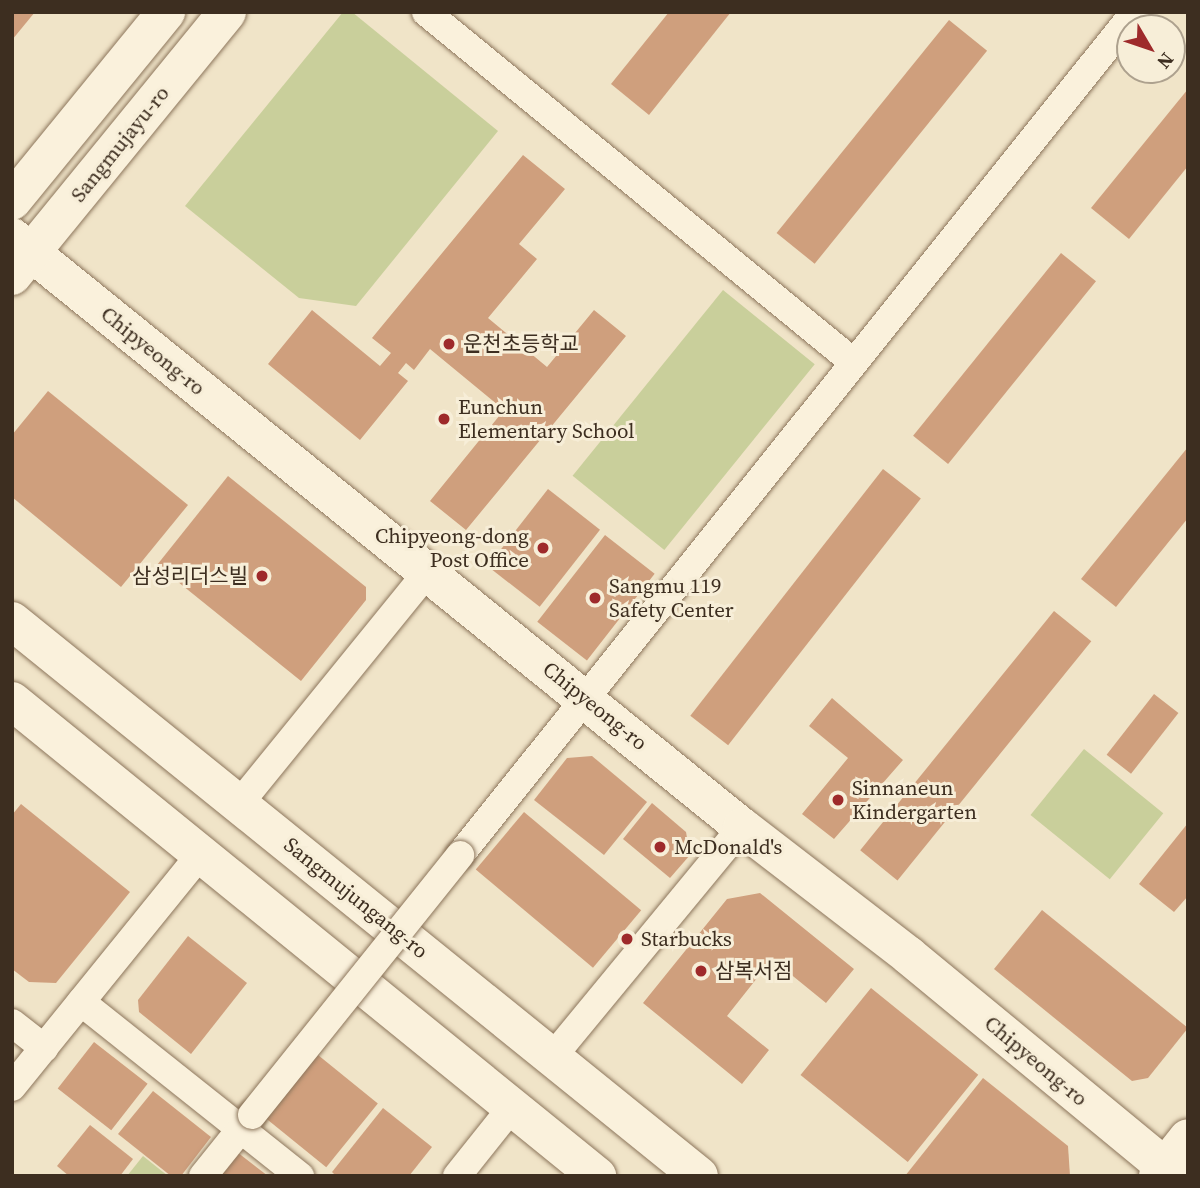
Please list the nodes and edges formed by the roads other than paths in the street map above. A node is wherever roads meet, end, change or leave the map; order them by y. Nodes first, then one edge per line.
1 (166, 12) edge
2 (228, 12) edge
3 (426, 12) edge
4 (1135, 12) edge
5 (12, 201) edge
6 (19, 255) edge
7 (852, 361) junction
8 (427, 573) junction
9 (12, 621) edge
10 (586, 697) junction
11 (12, 701) edge
12 (239, 804) junction
13 (743, 827) junction
14 (201, 854) junction
15 (81, 1002) junction
16 (12, 1023) edge
17 (44, 1048) junction
18 (554, 1055) junction
19 (12, 1087) edge
20 (512, 1108) junction
21 (247, 1121) junction
22 (1172, 1164) edge
23 (203, 1176) edge
24 (300, 1176) edge
25 (457, 1176) edge
26 (597, 1176) edge
27 (699, 1176) edge

1 - 5 street
2 - 6 street, Sangmujayu-ro
3 - 7 street
4 - 7 street
6 - 8 street, Chipyeong-ro
7 - 10 street
8 - 10 street, Chipyeong-ro
8 - 12 street
9 - 12 street, Sangmujungang-ro
10 - 13 street, Chipyeong-ro
10 - 21 street, bridge
11 - 14 street
12 - 18 street, Sangmujungang-ro
13 - 18 street
13 - 22 street, Chipyeong-ro
14 - 15 street
14 - 20 street
15 - 17 street
15 - 21 street
16 - 17 street
17 - 19 street
18 - 27 street, Sangmujungang-ro
20 - 25 street
20 - 26 street
21 - 23 street
21 - 24 street

